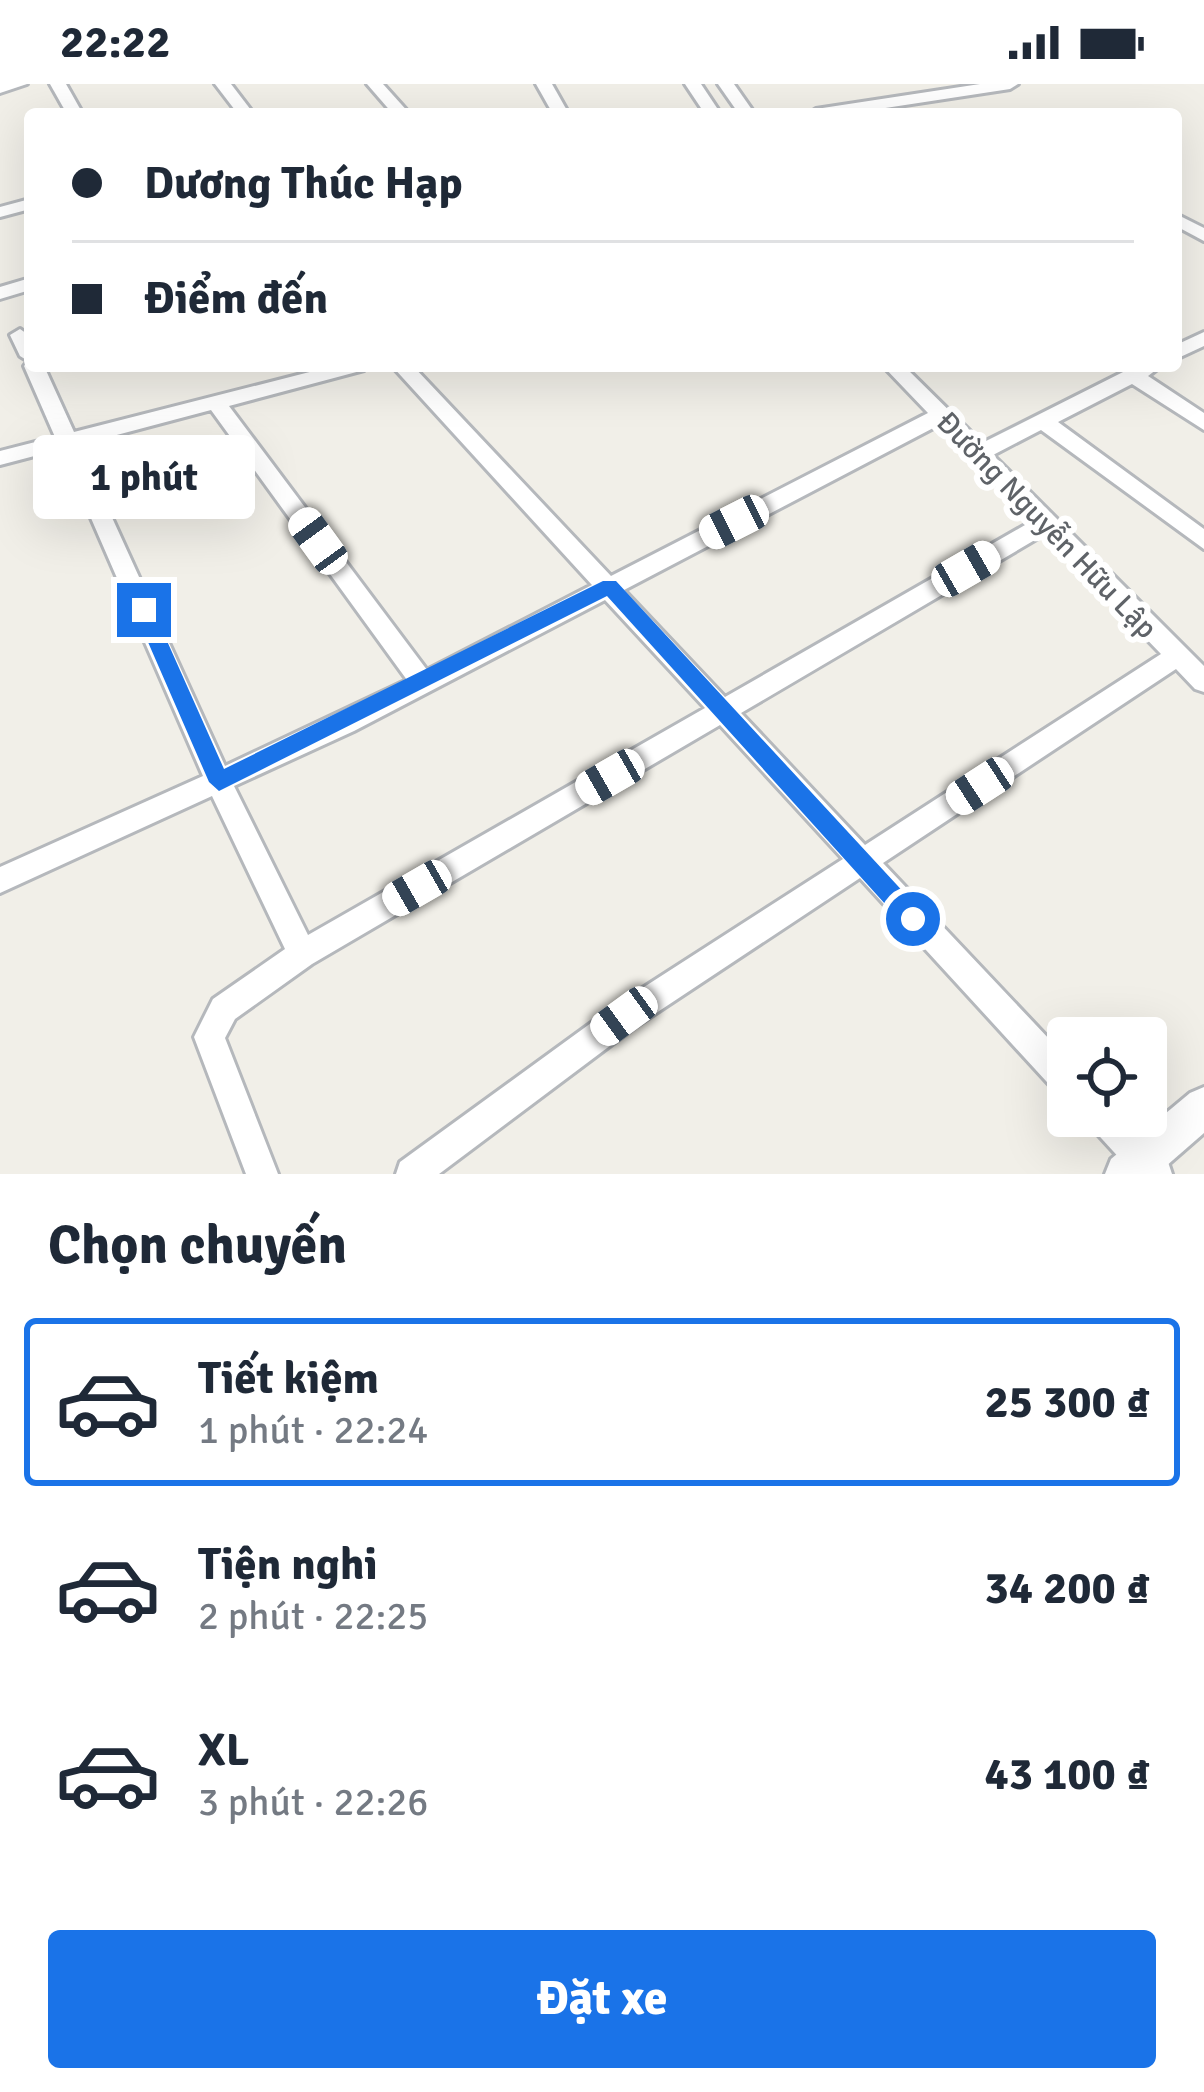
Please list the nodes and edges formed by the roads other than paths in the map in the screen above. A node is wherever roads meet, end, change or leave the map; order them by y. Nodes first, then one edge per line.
1 (19, 84) edge
2 (223, 84) edge
3 (376, 84) edge
4 (1010, 84) edge
5 (973, 85) edge
6 (0, 88) edge
7 (931, 101) dead end
8 (241, 108) edge
9 (397, 108) edge
10 (848, 108) edge
11 (895, 108) edge
12 (20, 335) dead end
13 (24, 343) edge
14 (37, 372) edge
15 (333, 372) edge
16 (408, 372) edge
17 (899, 372) edge
18 (1138, 372) edge
19 (1144, 372) edge
20 (215, 401) junction
21 (940, 416) junction
22 (1043, 422) junction
23 (1204, 423) edge
24 (68, 438) junction
25 (978, 454) junction
26 (0, 458) edge
27 (1047, 523) junction
28 (1204, 541) edge
29 (610, 586) junction
30 (1176, 657) junction
31 (420, 680) junction
32 (1204, 682) edge
33 (725, 710) junction
34 (219, 782) junction
35 (862, 863) junction
36 (0, 880) edge
37 (302, 954) junction
38 (1047, 1060) edge
39 (1204, 1107) edge
40 (1118, 1137) edge
41 (1142, 1169) edge
42 (262, 1174) edge
43 (412, 1174) edge

1 - 6 street
2 - 8 street
3 - 9 street
4 - 5 street
5 - 10 street
7 - 11 street
12 - 13 street
14 - 24 street
15 - 20 street
16 - 29 street
17 - 21 street, Đường Nguyễn Hữu Lập
18 - 22 street
19 - 23 street
20 - 24 street
20 - 31 street
21 - 25 street, Đường Nguyễn Hữu Lập
21 - 29 street
22 - 25 street
22 - 28 street
24 - 26 street
24 - 34 street
25 - 27 street, Đường Nguyễn Hữu Lập
27 - 30 street, Đường Nguyễn Hữu Lập
27 - 33 street
29 - 31 street
29 - 33 street
30 - 32 street, Đường Nguyễn Hữu Lập
30 - 35 street
31 - 34 street
33 - 35 street
33 - 37 street
34 - 36 street
34 - 37 street
35 - 38 street
35 - 43 street
37 - 42 street
39 - 41 street
40 - 41 street

